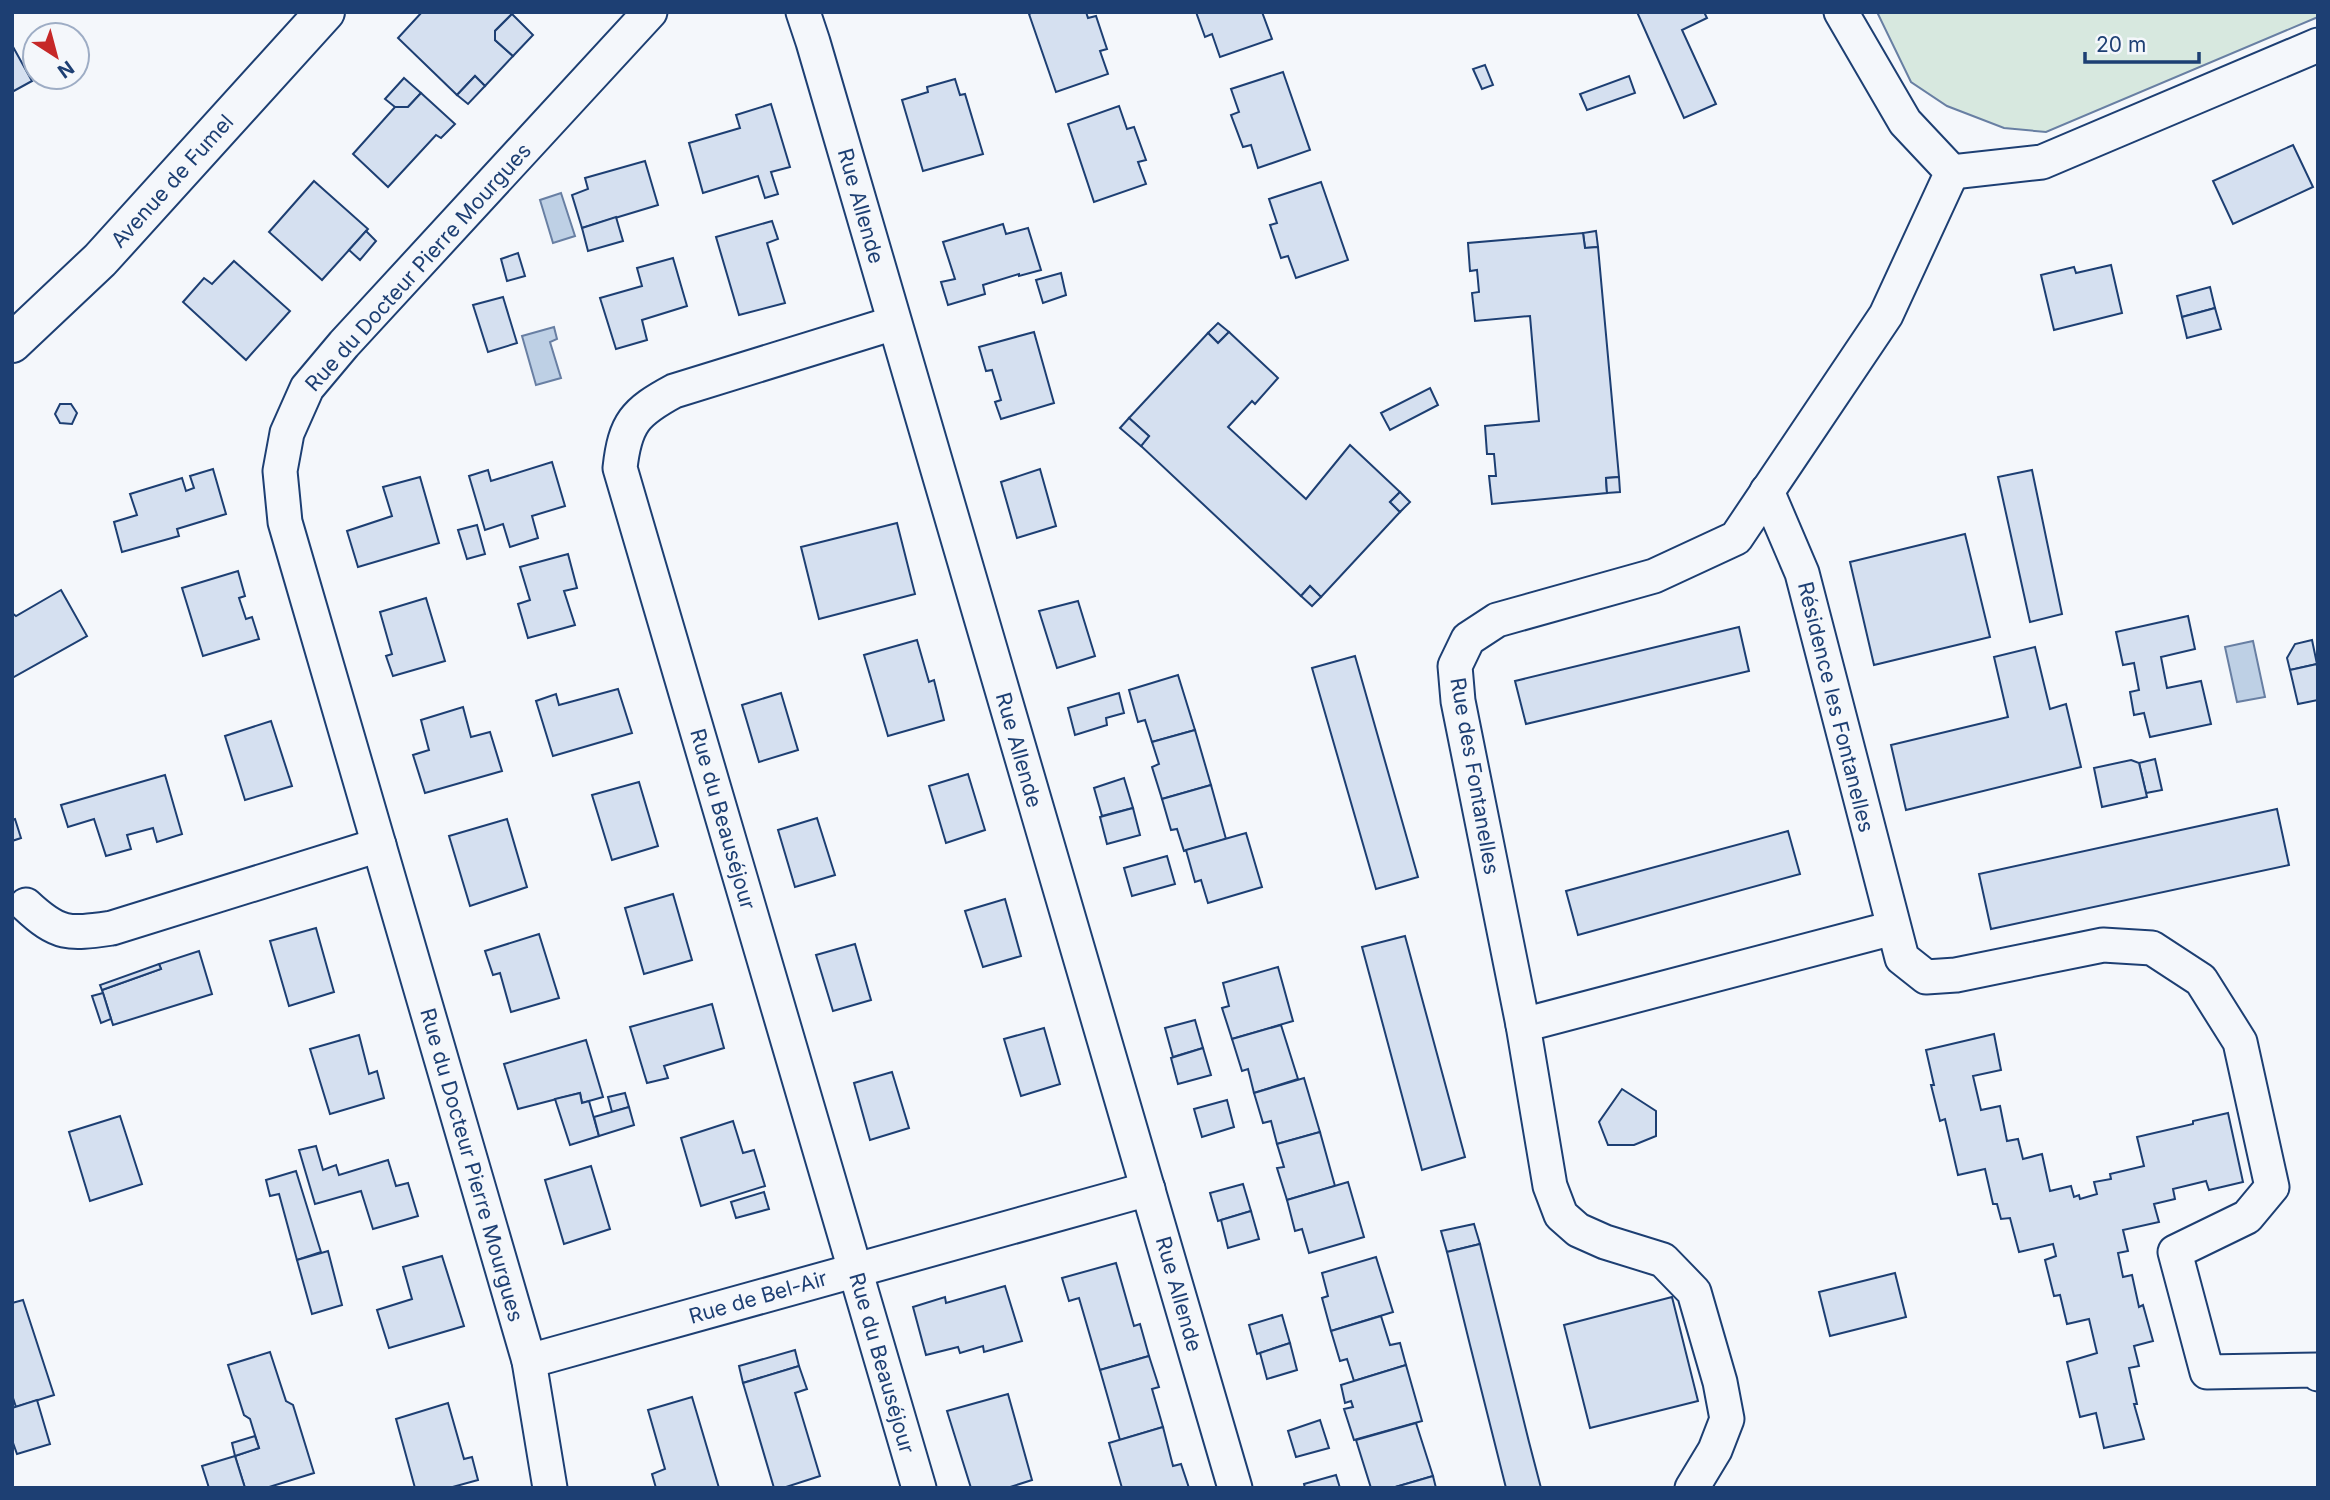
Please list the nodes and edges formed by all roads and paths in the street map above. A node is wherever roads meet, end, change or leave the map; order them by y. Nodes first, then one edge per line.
1 (325, 12) edge
2 (650, 12) edge
3 (803, 12) edge
4 (1841, 12) edge
5 (2318, 45) edge
6 (1952, 172) junction
7 (894, 323) junction
8 (12, 343) edge
9 (1767, 491) junction
10 (379, 845) junction
11 (26, 905) dead end
12 (1893, 928) junction
13 (1523, 1025) junction
14 (1148, 1189) junction
15 (855, 1270) junction
16 (529, 1361) junction
17 (2318, 1374) edge
18 (550, 1488) edge
19 (919, 1488) edge
20 (1235, 1488) edge
21 (1692, 1488) edge

1 - 8 main road, Avenue de Fumel
2 - 10 street, Rue du Docteur Pierre Mourgues
3 - 7 street, Rue Allende
4 - 6 street
5 - 6 street
6 - 9 street, Rue des Fontanelles
7 - 14 street, Rue Allende
7 - 15 street, Rue du Beauséjour
9 - 12 street, Résidence les Fontanelles
9 - 13 street, Rue des Fontanelles
10 - 11 street
10 - 16 street, Rue du Docteur Pierre Mourgues
12 - 13 street
12 - 17 street, Résidence les Fontanelles
13 - 21 street, Rue des Fontanelles
14 - 15 street, Rue de Bel-Air
14 - 20 street, Rue Allende
15 - 16 street, Rue de Bel-Air
15 - 19 street, Rue du Beauséjour
16 - 18 street, Rue du Docteur Pierre Mourgues

